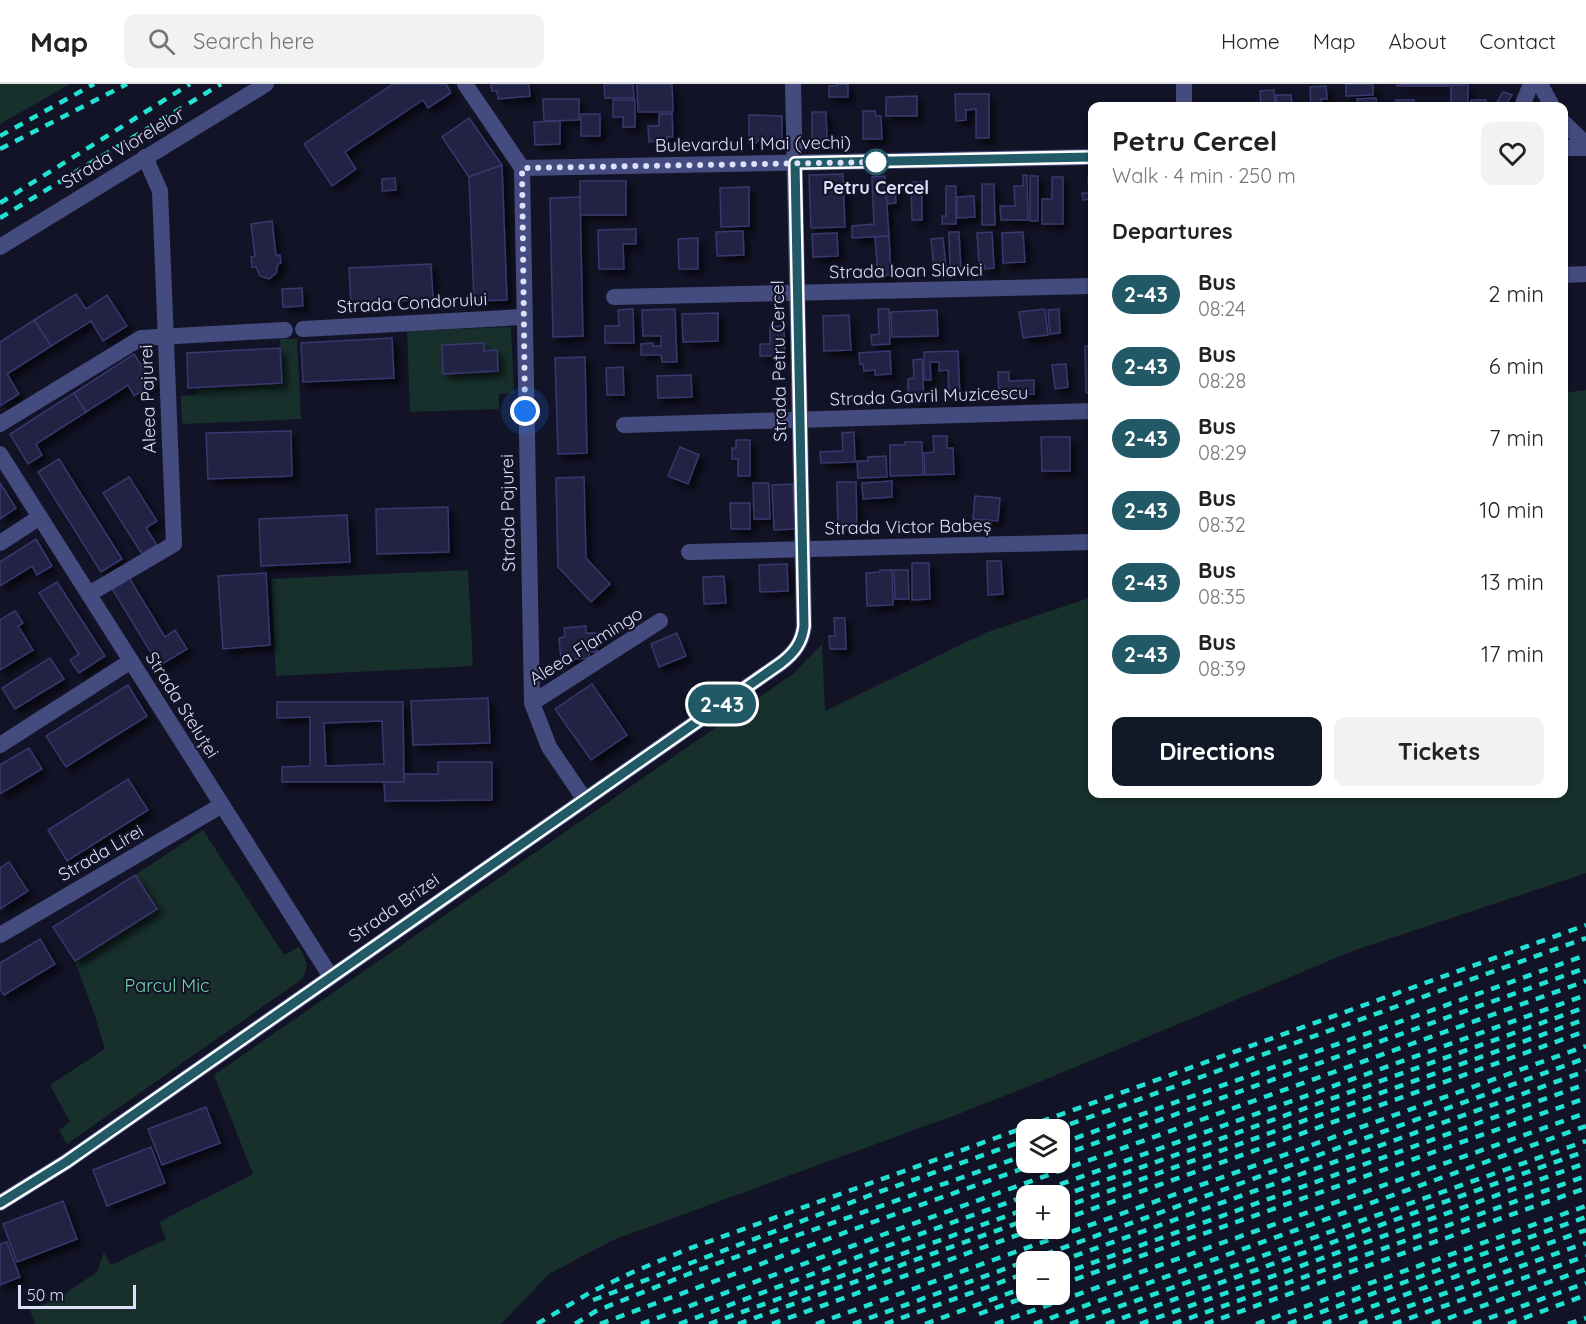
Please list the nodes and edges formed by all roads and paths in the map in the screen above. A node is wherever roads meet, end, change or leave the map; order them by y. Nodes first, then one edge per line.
1 (266, 84) edge
2 (465, 84) edge
3 (793, 84) edge
4 (1184, 84) edge
5 (1533, 84) edge
6 (1540, 84) edge
7 (1184, 102) edge
8 (1524, 102) edge
9 (1535, 102) edge
10 (1550, 102) edge
11 (1568, 127) edge
12 (1586, 146) edge
13 (1568, 148) edge
14 (145, 157) junction
15 (1088, 157) edge
16 (795, 163) junction
17 (522, 168) junction
18 (0, 246) edge
19 (1568, 274) edge
20 (1586, 274) edge
21 (1088, 286) edge
22 (797, 293) junction
23 (614, 297) dead end
24 (523, 317) junction
25 (303, 329) dead end
26 (285, 330) dead end
27 (165, 336) junction
28 (1088, 411) edge
29 (799, 420) junction
30 (0, 424) edge
31 (624, 425) dead end
32 (0, 454) edge
33 (40, 518) junction
34 (0, 543) edge
35 (1088, 543) edge
36 (803, 548) junction
37 (689, 552) dead end
38 (88, 594) junction
39 (660, 621) dead end
40 (803, 637) joint
41 (131, 662) junction
42 (532, 703) junction
43 (0, 745) edge
44 (585, 800) junction
45 (222, 805) junction
46 (0, 935) edge
47 (331, 977) junction
48 (0, 1203) edge

1 - 14 street, Strada Viorelelor
2 - 17 street
3 - 16 street, Strada Petru Cercel
4 - 7 street
5 - 8 street
5 - 9 street
6 - 10 street
11 - 12 street
12 - 13 street
14 - 18 street, Strada Viorelelor
14 - 27 street, Aleea Pajurei
15 - 16 street, Bulevardul 1 Mai (vechi)
16 - 17 street, Bulevardul 1 Mai (vechi)
16 - 22 street, Strada Petru Cercel
17 - 24 street, Strada Pajurei
19 - 20 street
21 - 22 street, Strada Ioan Slavici
22 - 23 street, Strada Ioan Slavici
22 - 29 street, Strada Petru Cercel
24 - 25 street, Strada Condorului
24 - 42 street, Strada Pajurei
26 - 27 street
27 - 30 street
27 - 38 street, Aleea Pajurei
28 - 29 street, Strada Gavril Muzicescu
29 - 31 street, Strada Gavril Muzicescu
29 - 36 street, Strada Petru Cercel
32 - 33 street, Strada Steluței
33 - 34 street
33 - 38 street, Strada Steluței
35 - 36 street, Strada Victor Babeș
36 - 37 street, Strada Victor Babeș
36 - 40 street, Strada Petru Cercel
38 - 41 street, Strada Steluței
39 - 42 street, Aleea Flamingo
40 - 44 street, Strada Brizei
41 - 43 street
41 - 45 street, Strada Steluței
42 - 44 street, Strada Pajurei
44 - 47 street, Strada Brizei
45 - 46 street, Strada Lirei
45 - 47 street, Strada Steluței
47 - 48 street, Strada Brizei

